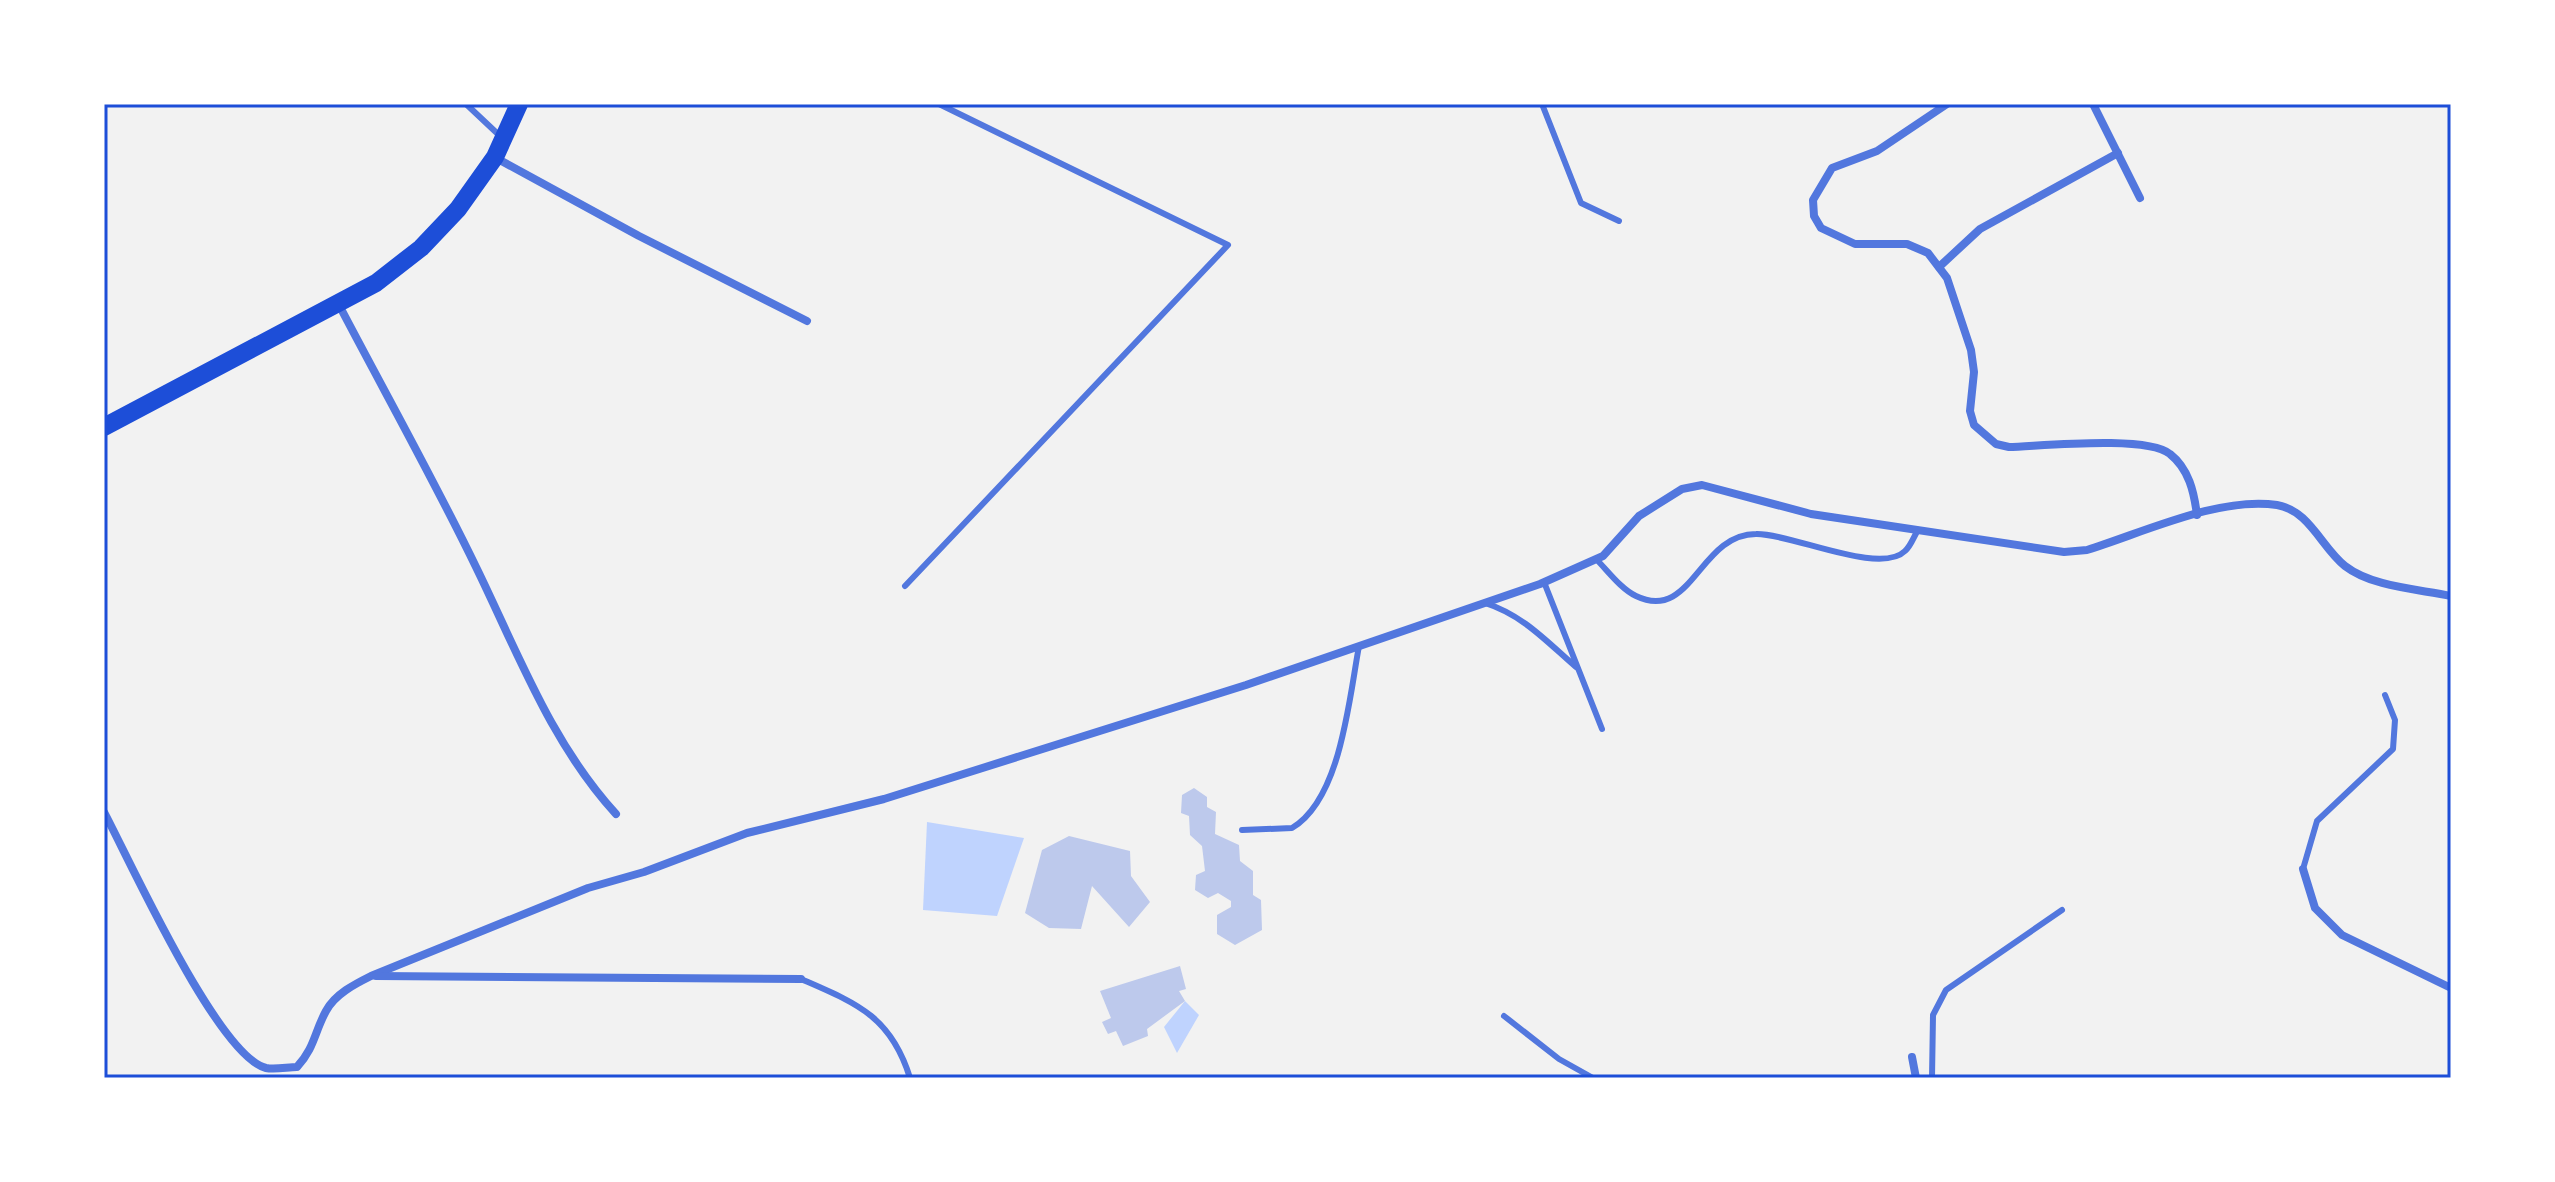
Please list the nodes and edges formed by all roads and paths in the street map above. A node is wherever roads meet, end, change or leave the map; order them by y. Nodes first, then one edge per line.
1 (466, 104) edge
2 (519, 104) edge
3 (939, 104) edge
4 (1542, 104) edge
5 (1947, 104) edge
6 (2093, 104) edge
7 (503, 138) junction
8 (2118, 153) junction
9 (495, 157) junction
10 (2140, 198) dead end
11 (1619, 221) dead end
12 (1939, 267) junction
13 (338, 302) junction
14 (807, 321) dead end
15 (104, 427) edge
16 (2197, 515) junction
17 (1918, 530) junction
18 (1596, 559) junction
19 (1544, 582) junction
20 (905, 586) dead end
21 (2451, 596) edge
22 (1485, 603) junction
23 (1359, 646) junction
24 (1579, 669) junction
25 (2385, 695) dead end
26 (1602, 729) dead end
27 (104, 812) edge
28 (616, 814) dead end
29 (1242, 830) dead end
30 (2303, 869) joint
31 (2062, 910) dead end
32 (371, 976) junction
33 (801, 979) joint
34 (2451, 988) edge
35 (1504, 1016) dead end
36 (1912, 1057) dead end
37 (910, 1078) edge
38 (1593, 1078) edge
39 (1916, 1078) edge
40 (1932, 1078) edge

1 - 7 lane
2 - 7 main road
3 - 20 lane
4 - 11 lane
5 - 12 street
6 - 8 street
7 - 9 main road
8 - 10 street
8 - 12 street
9 - 13 main road
9 - 14 street
12 - 16 street
13 - 15 main road
13 - 28 street
16 - 17 street
16 - 21 street
17 - 18 street
17 - 18 lane
18 - 19 street
19 - 22 street
19 - 24 lane
22 - 23 street
22 - 24 lane
23 - 29 lane
23 - 32 street
24 - 26 lane
25 - 30 lane
27 - 32 street
30 - 34 street
31 - 40 lane
32 - 33 street
33 - 37 lane
35 - 38 lane
36 - 39 street

